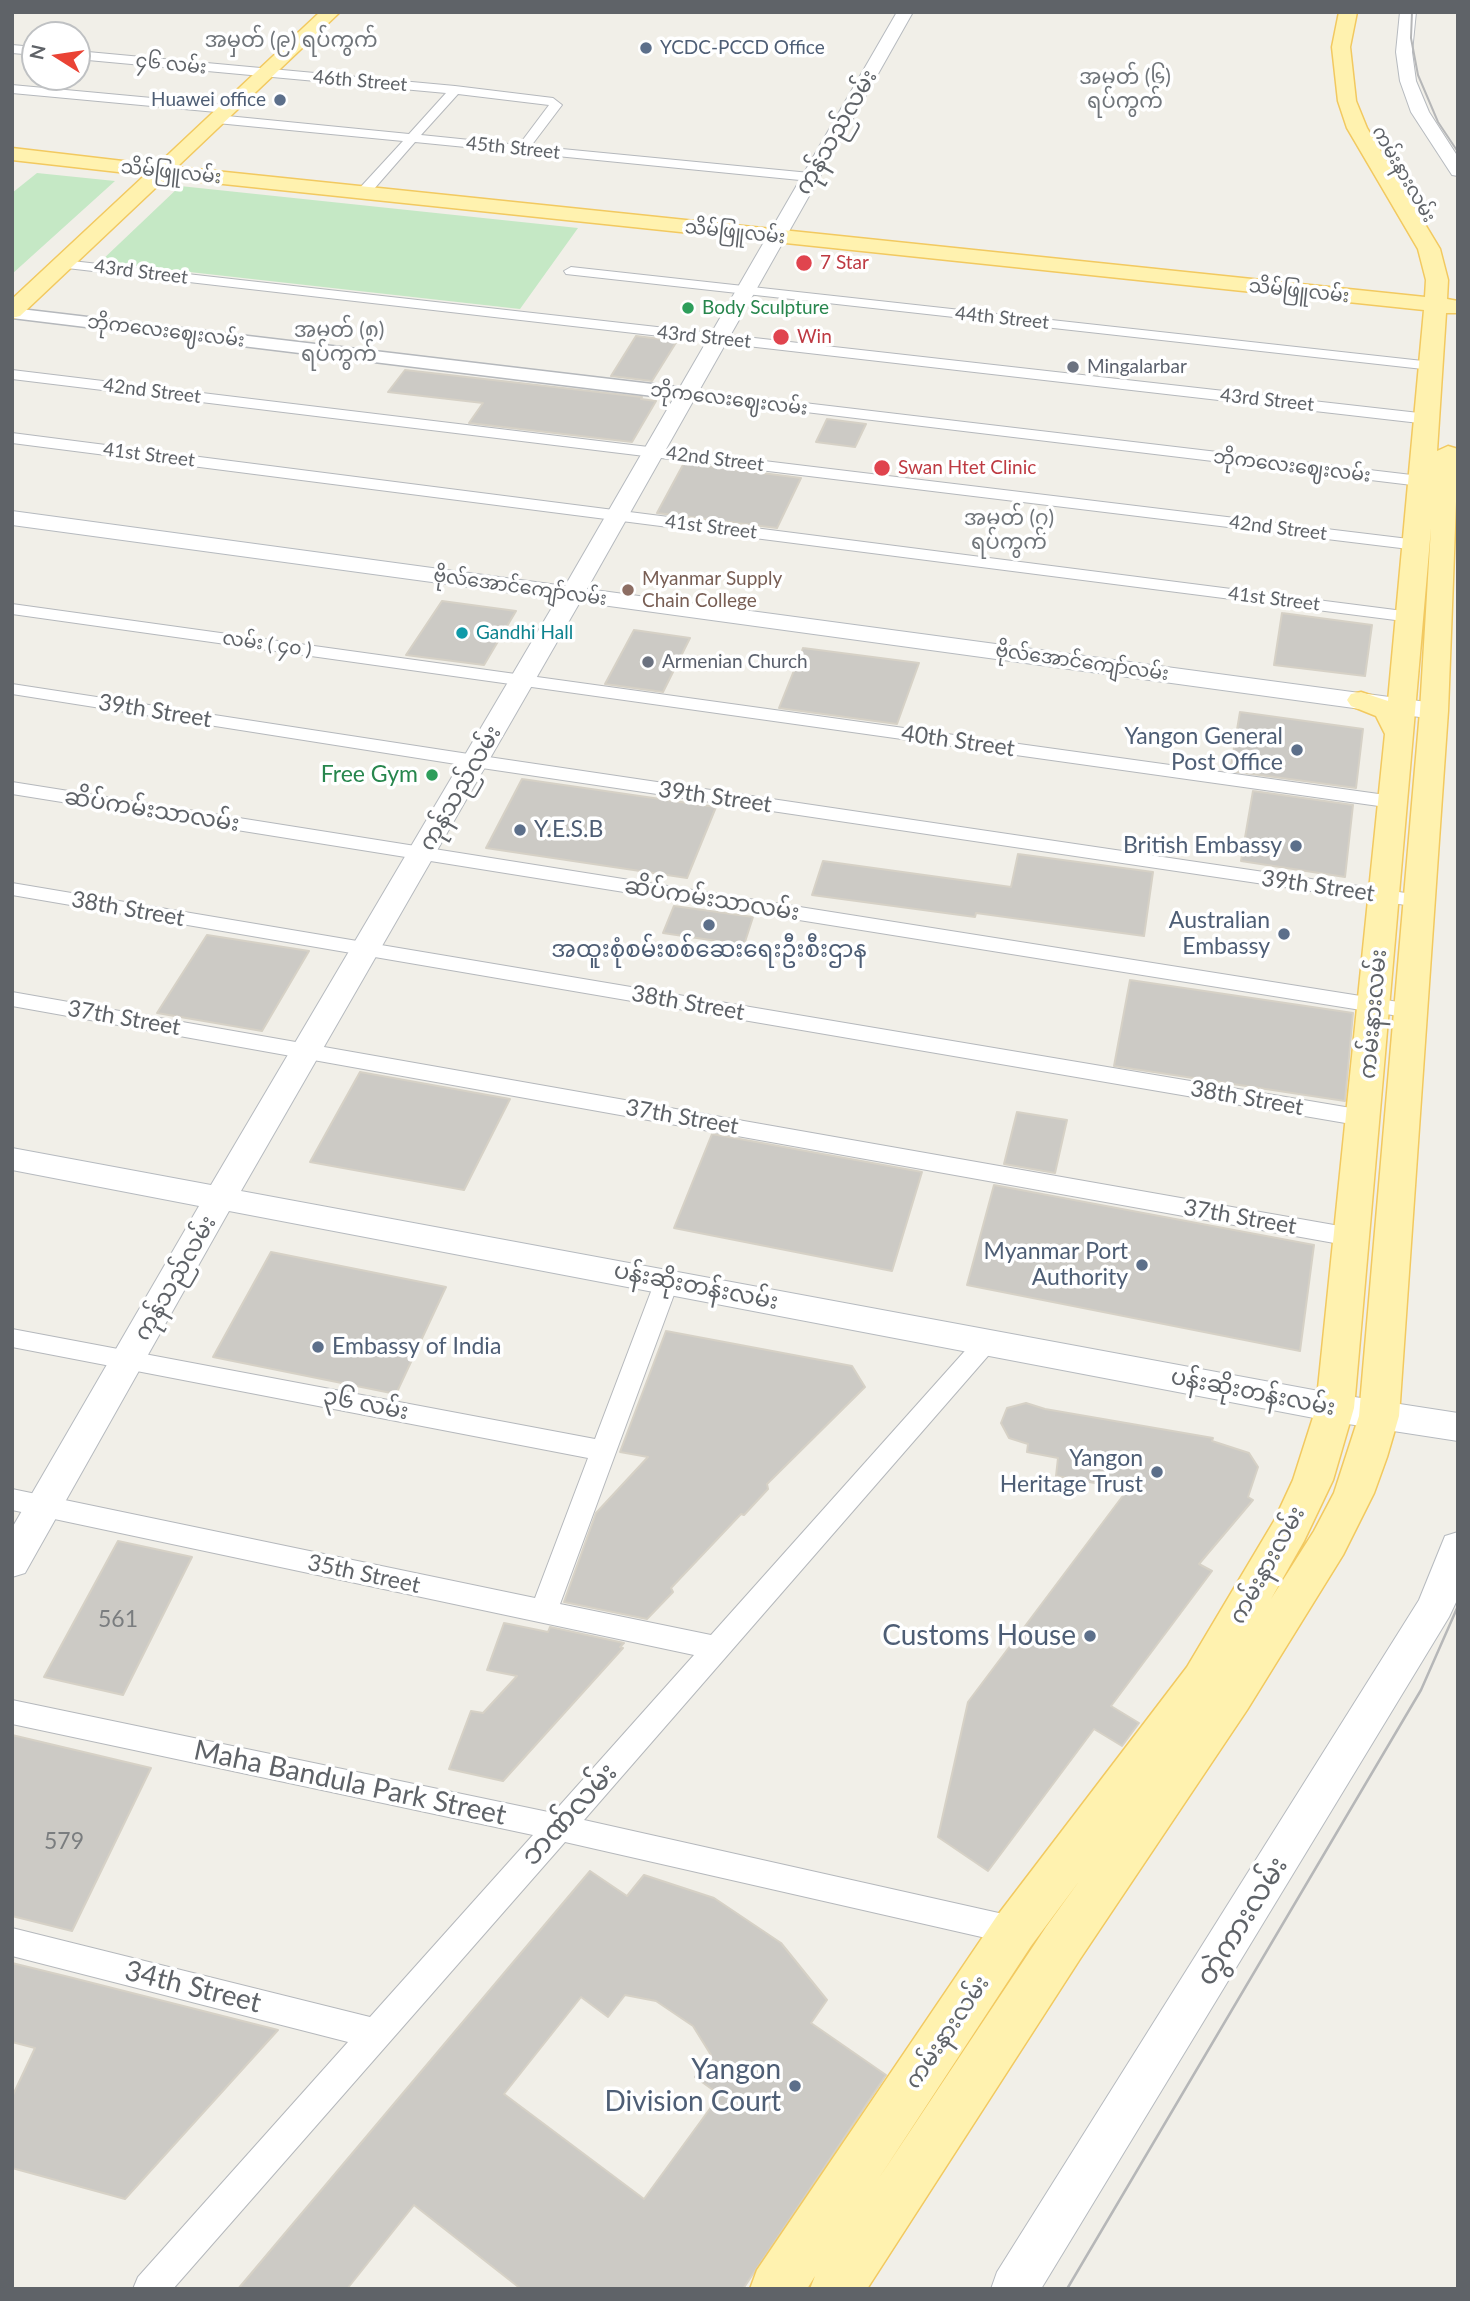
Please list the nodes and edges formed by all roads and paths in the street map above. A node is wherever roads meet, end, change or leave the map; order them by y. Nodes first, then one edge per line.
1 (331, 12) edge
2 (905, 12) edge
3 (1348, 12) edge
4 (1362, 12) edge
5 (1408, 12) edge
6 (91, 57) edge
7 (261, 72) junction
8 (455, 90) junction
9 (35, 91) edge
10 (220, 112) junction
11 (1367, 129) junction
12 (412, 138) junction
13 (522, 149) junction
14 (12, 154) edge
15 (161, 171) junction
16 (1458, 171) edge
17 (810, 177) junction
18 (362, 194) junction
19 (775, 236) junction
20 (63, 264) junction
21 (571, 271) dead end
22 (1437, 280) junction
23 (744, 290) junction
24 (1342, 296) junction
25 (1446, 306) edge
26 (12, 312) edge
27 (717, 338) junction
28 (1433, 360) junction
29 (12, 374) edge
30 (686, 394) junction
31 (1428, 419) junction
32 (12, 438) edge
33 (653, 451) junction
34 (1434, 483) junction
35 (617, 515) junction
36 (12, 518) edge
37 (1417, 545) junction
38 (572, 594) junction
39 (12, 609) edge
40 (1411, 617) junction
41 (523, 680) junction
42 (12, 689) edge
43 (1361, 700) junction
44 (1402, 707) junction
45 (1434, 711) junction
46 (475, 761) junction
47 (12, 788) edge
48 (1393, 802) junction
49 (422, 853) junction
50 (12, 889) edge
51 (1384, 895) junction
52 (1419, 901) junction
53 (366, 949) junction
54 (12, 999) edge
55 (1374, 1005) junction
56 (1411, 1011) junction
57 (307, 1050) junction
58 (1363, 1118) junction
59 (12, 1159) edge
60 (221, 1198) junction
61 (1351, 1237) junction
62 (667, 1281) junction
63 (12, 1338) edge
64 (989, 1341) junction
65 (129, 1358) junction
66 (1335, 1408) junction
67 (1379, 1416) junction
68 (1458, 1427) edge
69 (603, 1451) junction
70 (28, 1502) edge
71 (1458, 1547) edge
72 (12, 1562) edge
73 (543, 1612) junction
74 (716, 1648) junction
75 (1217, 1688) junction
76 (12, 1712) edge
77 (558, 1827) junction
78 (1014, 1931) junction
79 (12, 1942) edge
80 (1063, 1943) junction
81 (374, 2033) junction
82 (150, 2289) edge
83 (776, 2289) edge
84 (836, 2289) edge
85 (1014, 2289) edge

1 - 7 main road
2 - 17 main road, ကုန်သည်လမ်း
3 - 11 main road, ကမ်းနားလမ်း
4 - 11 main road, ကမ်းနားလမ်း
5 - 16 main road
6 - 7 street, ၄၆ လမ်း
7 - 8 street, 46th Street
7 - 10 main road
8 - 12 street
8 - 13 street, 46th Street
9 - 10 street, 45th Street
10 - 12 street, 45th Street
10 - 15 main road
11 - 22 main road, ကမ်းနားလမ်း
11 - 25 main road, ကမ်းနားလမ်း
12 - 13 street, 45th Street
12 - 18 street
13 - 17 street, 45th Street
14 - 15 main road, သိမ်ဖြူလမ်း
15 - 18 main road, သိမ်ဖြူလမ်း
15 - 20 main road
17 - 19 main road, ကုန်သည်လမ်း
18 - 19 main road, သိမ်ဖြူလမ်း
19 - 23 main road, ကုန်သည်လမ်း
19 - 24 main road, သိမ်ဖြူလမ်း
20 - 26 main road
20 - 27 street, 43rd Street
21 - 23 street, 44th Street
22 - 24 main road
22 - 25 main road, ကမ်းနားလမ်း
23 - 27 main road, ကုန်သည်လမ်း
23 - 28 street, 44th Street
24 - 25 main road, သိမ်ဖြူလမ်း
24 - 28 main road
25 - 28 main road, ကမ်းနားလမ်း
25 - 34 main road, ကမ်းနားလမ်း
26 - 30 street, ဘိုကလေးဈေးလမ်း
27 - 30 main road, ကုန်သည်လမ်း
27 - 31 street, 43rd Street
28 - 31 main road, ကမ်းနားလမ်း
29 - 33 street, 42nd Street
30 - 33 main road, ကုန်သည်လမ်း
30 - 34 street, ဘိုကလေးဈေးလမ်း
31 - 34 main road, ကမ်းနားလမ်း
32 - 35 street, 41st Street
33 - 35 main road, ကုန်သည်လမ်း
33 - 37 street, 42nd Street
34 - 37 main road, ကမ်းနားလမ်း
34 - 45 main road, ကမ်းနားလမ်း
35 - 38 main road, ကုန်သည်လမ်း
35 - 40 street, 41st Street
36 - 38 main road, ဗိုလ်အောင်ကျော်လမ်း
37 - 40 main road, ကမ်းနားလမ်း
38 - 41 main road, ကုန်သည်လမ်း
38 - 43 main road, ဗိုလ်အောင်ကျော်လမ်း
39 - 41 street, လမ်း ( ၄၀ )
40 - 44 main road, ကမ်းနားလမ်း
41 - 46 main road, ကုန်သည်လမ်း
41 - 48 street, 40th Street
42 - 46 street, 39th Street
43 - 44 main road
43 - 44 main road
44 - 45 main road
44 - 48 main road, ကမ်းနားလမ်း
45 - 52 main road, ကမ်းနားလမ်း
46 - 49 main road, ကုန်သည်လမ်း
46 - 51 street, 39th Street
47 - 49 street, ဆိပ်ကမ်းသာလမ်း
48 - 51 main road, ကမ်းနားလမ်း
49 - 53 main road, ကုန်သည်လမ်း
49 - 55 street, ဆိပ်ကမ်းသာလမ်း
50 - 53 street, 38th Street
51 - 52 street, 39th Street
51 - 55 main road, ကမ်းနားလမ်း
52 - 56 main road, ကမ်းနားလမ်း
53 - 57 main road, ကုန်သည်လမ်း
53 - 58 street, 38th Street
54 - 57 street, 37th Street
55 - 56 street, ဆိပ်ကမ်းသာလမ်း
55 - 58 main road, ကမ်းနားလမ်း
56 - 67 main road, ကမ်းနားလမ်း
57 - 60 main road, ကုန်သည်လမ်း
57 - 61 street, 37th Street
58 - 61 main road, ကမ်းနားလမ်း
59 - 60 main road, ပန်းဆိုးတန်းလမ်း
60 - 62 main road, ပန်းဆိုးတန်းလမ်း
60 - 65 main road, ကုန်သည်လမ်း
61 - 66 main road, ကမ်းနားလမ်း
62 - 64 main road, ပန်းဆိုးတန်းလမ်း
62 - 69 street
63 - 65 street, ၃၆ လမ်း
64 - 66 main road, ပန်းဆိုးတန်းလမ်း
64 - 74 street, ဘဏ်လမ်း
65 - 69 street, ၃၆ လမ်း
65 - 70 main road, ကုန်သည်လမ်း
66 - 67 main road, ပန်းဆိုးတန်းလမ်း
66 - 75 main road, ကမ်းနားလမ်း
67 - 68 main road, ပန်းဆိုးတန်းလမ်း
67 - 75 main road, ကမ်းနားလမ်း
69 - 73 street
70 - 72 main road, ကုန်သည်လမ်း
70 - 73 street, 35th Street
71 - 85 main road, တွဲကားလမ်း
73 - 74 street, 35th Street
74 - 77 street, ဘဏ်လမ်း
75 - 78 main road, ကမ်းနားလမ်း
75 - 80 main road, ကမ်းနားလမ်း
76 - 77 street, Maha Bandula Park Street
77 - 78 street, Maha Bandula Park Street
77 - 81 street, ဘဏ်လမ်း
78 - 80 street, Maha Bandula Park Street
78 - 83 main road, ကမ်းနားလမ်း
79 - 81 street, 34th Street
80 - 84 main road, ကမ်းနားလမ်း
81 - 82 street, ဘဏ်လမ်း

